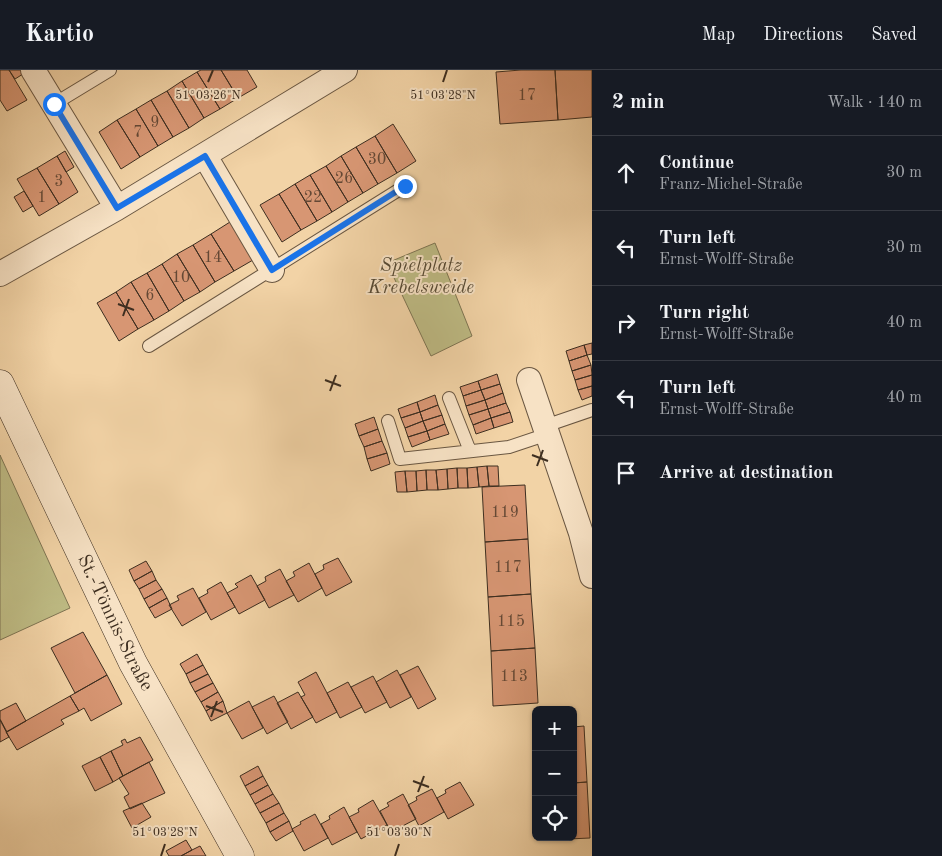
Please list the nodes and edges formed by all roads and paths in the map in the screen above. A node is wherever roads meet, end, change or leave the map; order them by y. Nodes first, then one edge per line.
1 (33, 70) edge
2 (110, 70) edge
3 (330, 74) edge
4 (54, 104) junction
5 (205, 156) junction
6 (405, 186) dead end
7 (117, 208) junction
8 (272, 270) junction
9 (0, 274) edge
10 (148, 346) dead end
11 (529, 380) dead end
12 (0, 384) edge
13 (449, 398) dead end
14 (592, 410) edge
15 (388, 422) dead end
16 (547, 430) junction
17 (470, 451) junction
18 (592, 576) edge
19 (240, 856) edge

1 - 4 street
2 - 4 lane
3 - 5 street
4 - 7 street
5 - 7 street
5 - 8 street
6 - 8 lane
7 - 9 street
8 - 10 lane
11 - 16 street
12 - 19 main road, St.-Tönnis-Straße
13 - 17 lane
14 - 16 lane
15 - 17 lane
16 - 17 lane
16 - 18 street

